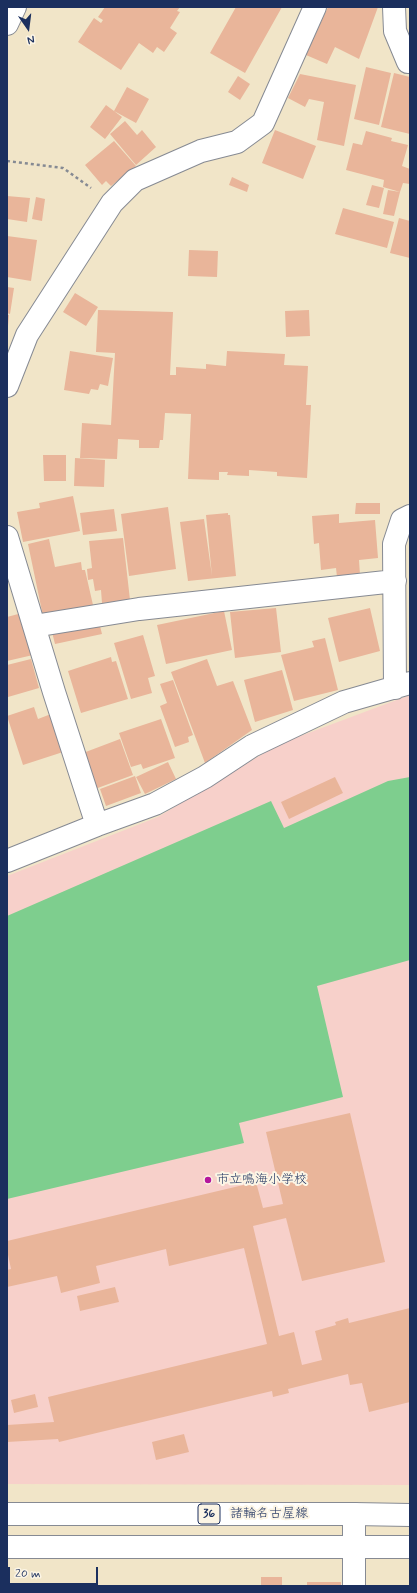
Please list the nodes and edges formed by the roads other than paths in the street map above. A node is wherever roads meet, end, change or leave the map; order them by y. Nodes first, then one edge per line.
1 (15, 7) edge
2 (315, 7) edge
3 (394, 7) edge
4 (7, 24) edge
5 (410, 62) edge
6 (7, 386) edge
7 (410, 516) edge
8 (7, 537) edge
9 (395, 581) junction
10 (34, 626) junction
11 (403, 685) edge
12 (97, 825) junction
13 (7, 861) edge
14 (7, 1514) edge
15 (354, 1514) junction
16 (410, 1515) edge
17 (7, 1547) edge
18 (354, 1547) junction
19 (410, 1547) edge
20 (354, 1586) edge

1 - 4 street
2 - 6 street
3 - 5 street
7 - 9 street
8 - 10 street
9 - 10 street
9 - 11 street
10 - 12 street
11 - 12 street
12 - 13 street
14 - 15 street, 諸輪名古屋線 / 36
15 - 16 street, 諸輪名古屋線 / 36
15 - 18 street
17 - 18 street
18 - 19 street
18 - 20 street

